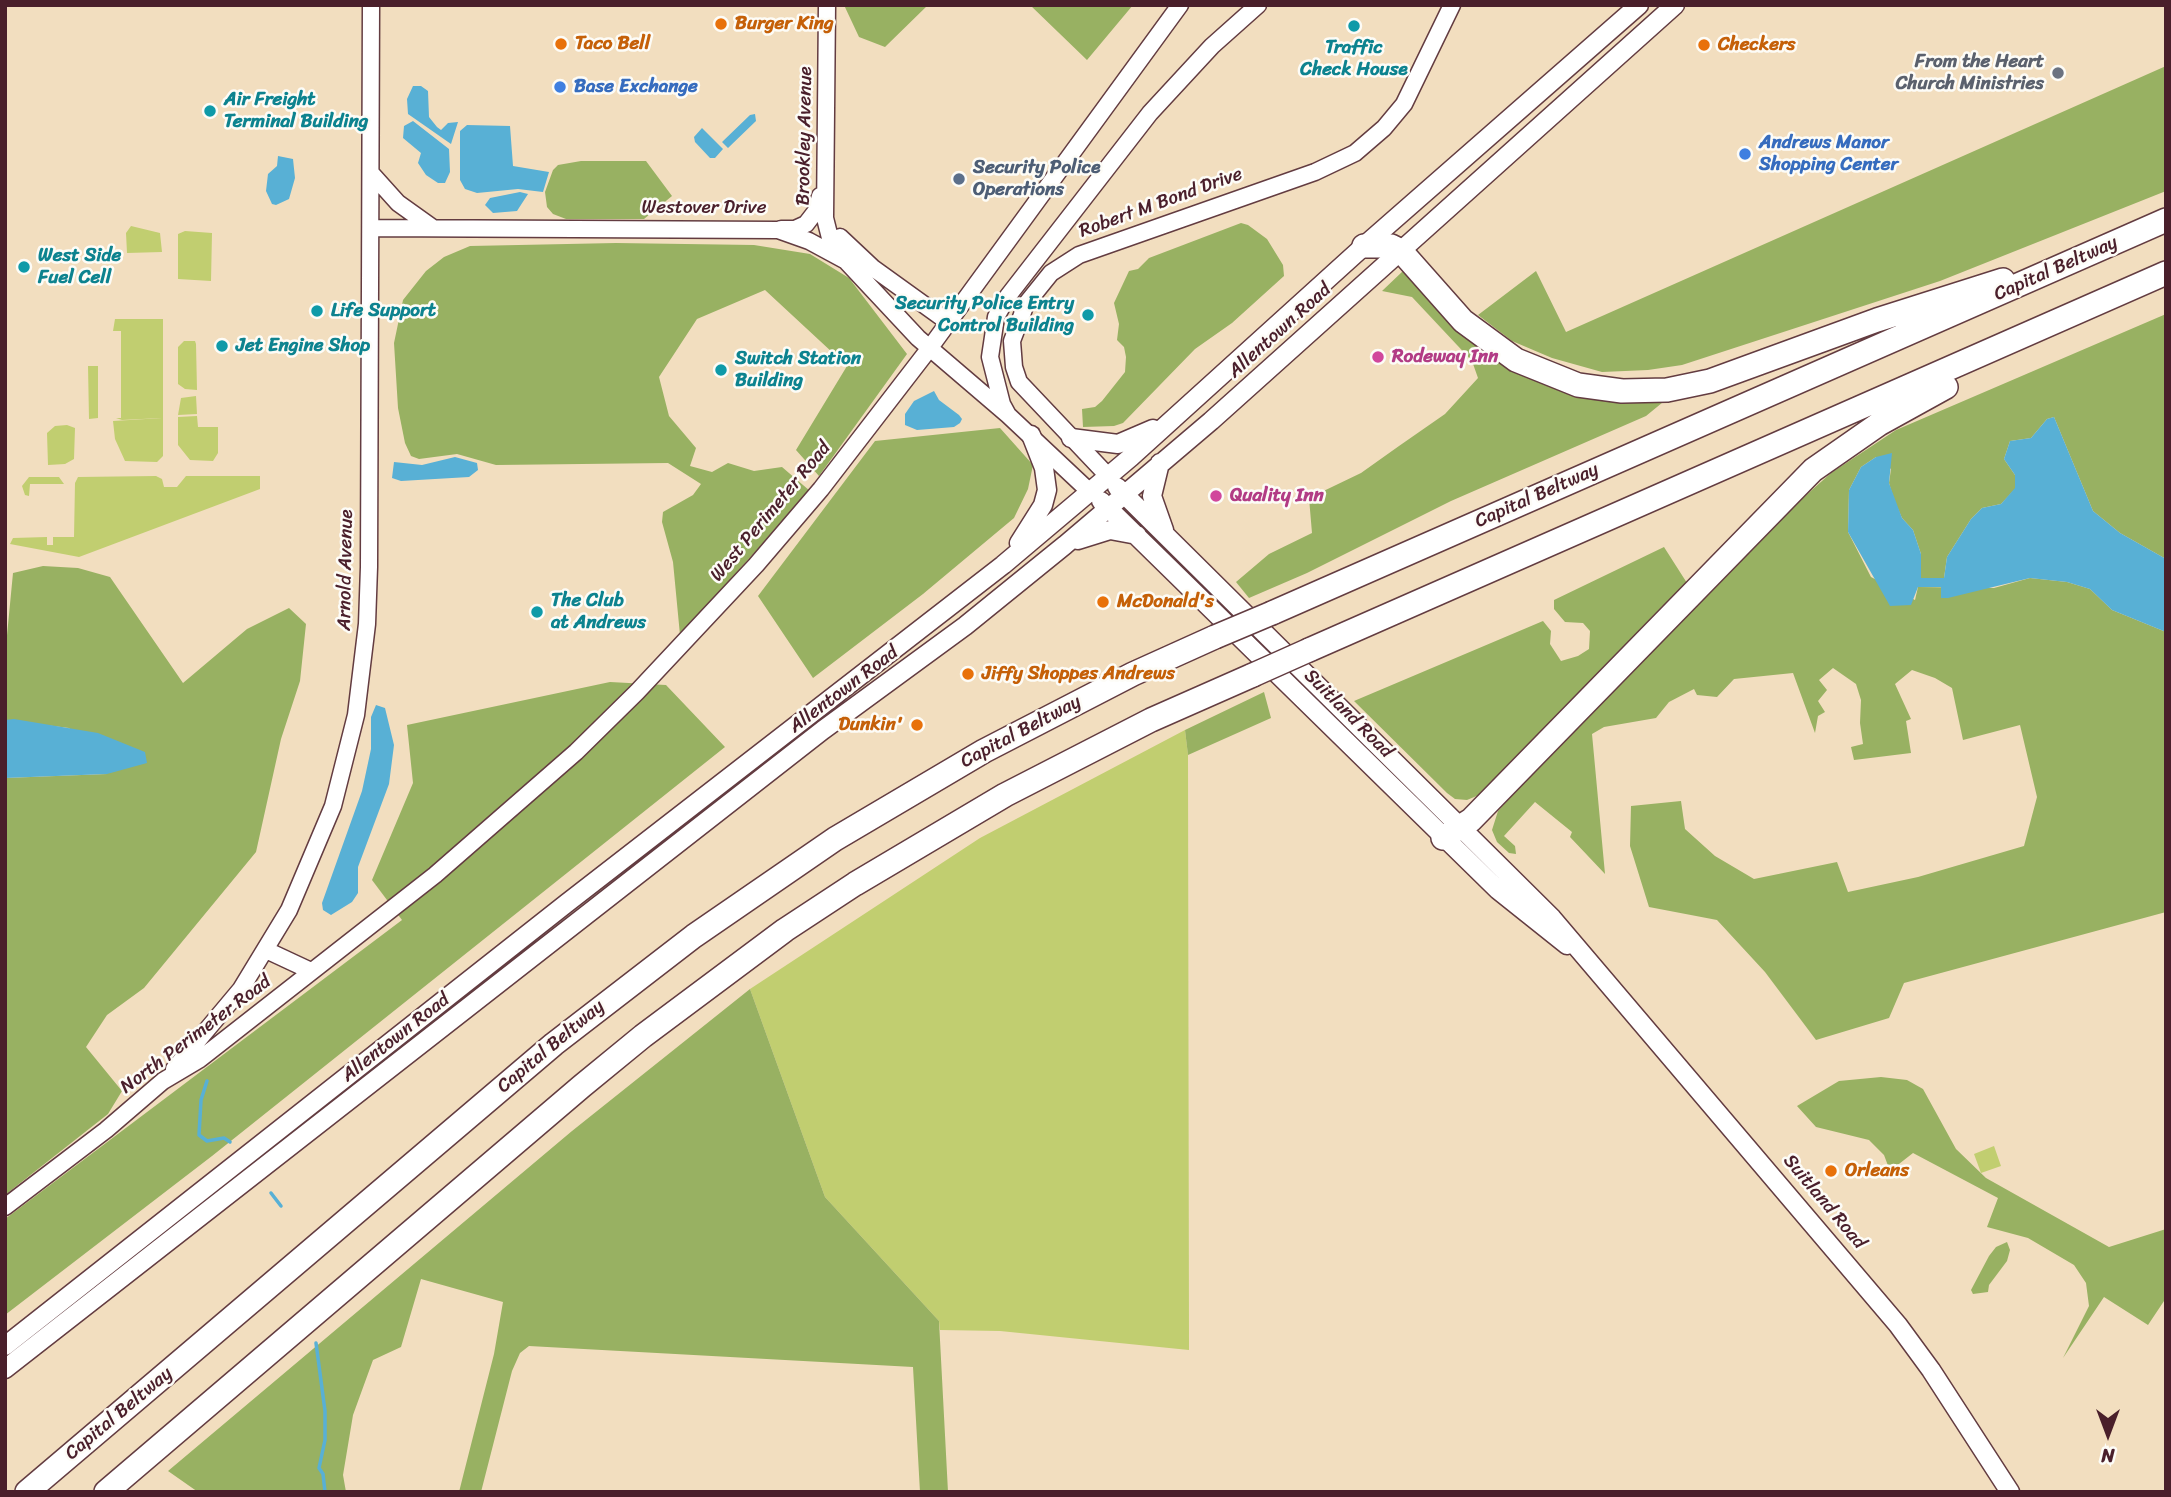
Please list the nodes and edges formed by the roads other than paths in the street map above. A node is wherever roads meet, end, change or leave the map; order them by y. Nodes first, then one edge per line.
1 (371, 5) edge
2 (827, 5) edge
3 (1180, 5) edge
4 (1258, 5) edge
5 (1452, 5) edge
6 (1639, 5) edge
7 (1675, 5) edge
8 (371, 173) junction
9 (828, 178) junction
10 (828, 212) junction
11 (2166, 220) edge
12 (371, 228) junction
13 (433, 229) junction
14 (778, 230) junction
15 (797, 237) junction
16 (1364, 246) junction
17 (1401, 251) junction
18 (846, 261) junction
19 (2061, 267) junction
20 (2166, 273) edge
21 (948, 322) junction
22 (2023, 337) junction
23 (929, 348) junction
24 (1008, 415) junction
25 (1174, 418) junction
26 (1031, 435) junction
27 (1071, 438) junction
28 (1160, 463) junction
29 (1108, 476) junction
30 (1090, 492) junction
31 (1124, 494) junction
32 (1108, 508) junction
33 (1137, 535) junction
34 (1167, 537) junction
35 (1065, 545) junction
36 (1003, 565) junction
37 (811, 715) junction
38 (823, 730) junction
39 (1453, 832) junction
40 (266, 950) junction
41 (311, 971) junction
42 (377, 1056) junction
43 (388, 1070) junction
44 (163, 1081) junction
45 (5, 1207) edge
46 (5, 1346) edge
47 (7, 1369) edge
48 (27, 1492) edge
49 (106, 1492) edge
50 (2010, 1492) edge

1 - 8 street, Arnold Avenue
2 - 9 street, Brookley Avenue
3 - 21 street, West Perimeter Road
4 - 24 street, Robert M Bond Drive
5 - 27 street, Robert M Bond Drive
6 - 16 main road, Allentown Road
7 - 17 main road, Allentown Road
8 - 12 street, Arnold Avenue
8 - 13 street
9 - 10 street, Brookley Avenue
9 - 14 street
10 - 15 street
10 - 18 street, Brookley Avenue
10 - 21 street
11 - 19 highway, Capital Beltway
12 - 13 street, Westover Drive
12 - 40 street, Arnold Avenue
13 - 14 street, Westover Drive
14 - 15 street, Westover Drive
15 - 18 street, Westover Drive
16 - 17 highway
16 - 25 main road, Allentown Road
17 - 19 highway
17 - 28 main road, Allentown Road
18 - 23 street, Westover Drive
19 - 48 highway, Capital Beltway, bridge
20 - 22 highway
21 - 23 street, West Perimeter Road
22 - 39 highway
22 - 49 highway, bridge
23 - 24 street, Westover Drive
23 - 41 street, West Perimeter Road
24 - 26 street, Robert M Bond Drive
25 - 27 main road
25 - 29 main road, Allentown Road
26 - 30 street, Robert M Bond Drive
26 - 36 main road
27 - 29 street, Robert M Bond Drive
28 - 31 main road, Allentown Road
28 - 34 main road
29 - 30 main road, Allentown Road
29 - 31 main road, Suitland Road
30 - 32 main road, Suitland Road
30 - 36 main road, Allentown Road
31 - 32 main road, Allentown Road
31 - 34 main road, Suitland Road
32 - 33 main road, Suitland Road
32 - 35 main road, Allentown Road
33 - 35 main road
33 - 39 main road, Suitland Road
34 - 39 main road, Suitland Road
35 - 38 main road, Allentown Road
36 - 37 main road, Allentown Road
37 - 38 main road
37 - 42 main road, Allentown Road
38 - 43 main road, Allentown Road
39 - 50 main road, Suitland Road
40 - 41 street
40 - 44 street, Arnold Avenue
41 - 44 street, North Perimeter Road
42 - 43 main road
42 - 46 main road, Allentown Road
43 - 47 main road, Allentown Road
44 - 45 street, North Perimeter Road

